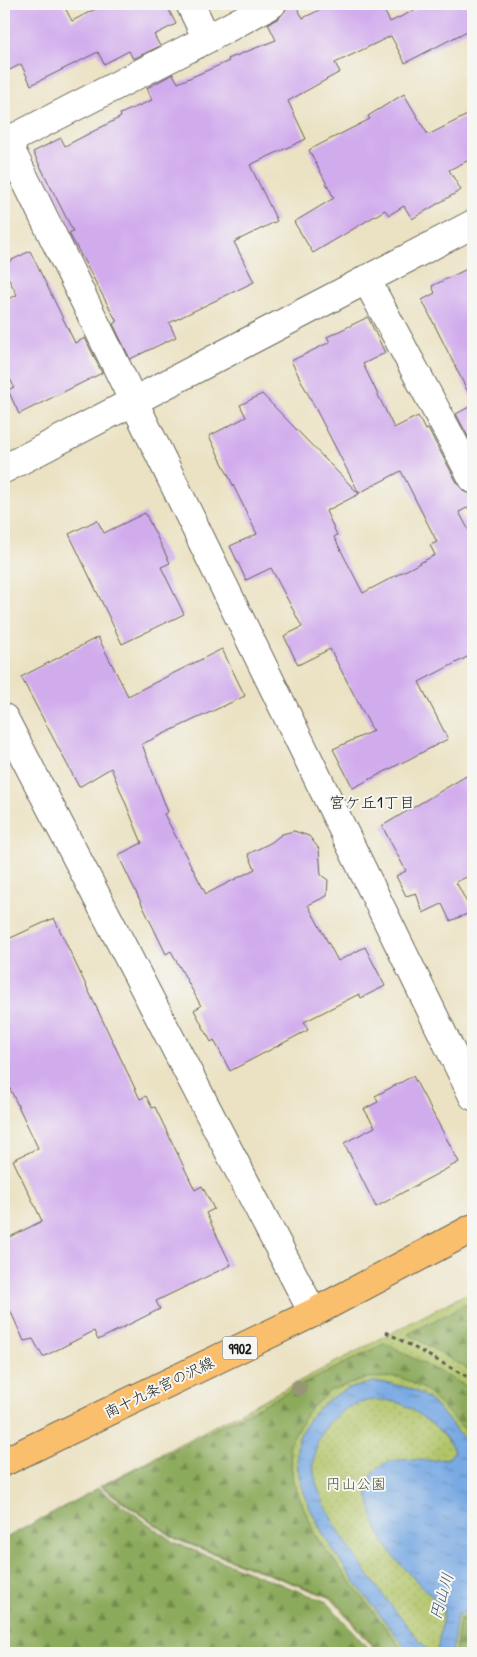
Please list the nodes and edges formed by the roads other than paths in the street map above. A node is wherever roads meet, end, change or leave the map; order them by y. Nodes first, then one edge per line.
1 (190, 4) edge
2 (272, 4) edge
3 (207, 39) junction
4 (5, 140) edge
5 (473, 224) edge
6 (366, 279) junction
7 (134, 401) junction
8 (4, 469) edge
9 (473, 479) edge
10 (4, 718) edge
11 (473, 1096) edge
12 (473, 1228) edge
13 (313, 1313) junction
14 (4, 1462) edge

1 - 3 street
2 - 3 street
3 - 4 street
4 - 7 street
5 - 6 street
6 - 7 street
6 - 9 street
7 - 8 street
7 - 11 street
10 - 13 street
12 - 13 main road, 南十九条宮の沢線 / 9902
13 - 14 main road, 南十九条宮の沢線 / 9902

